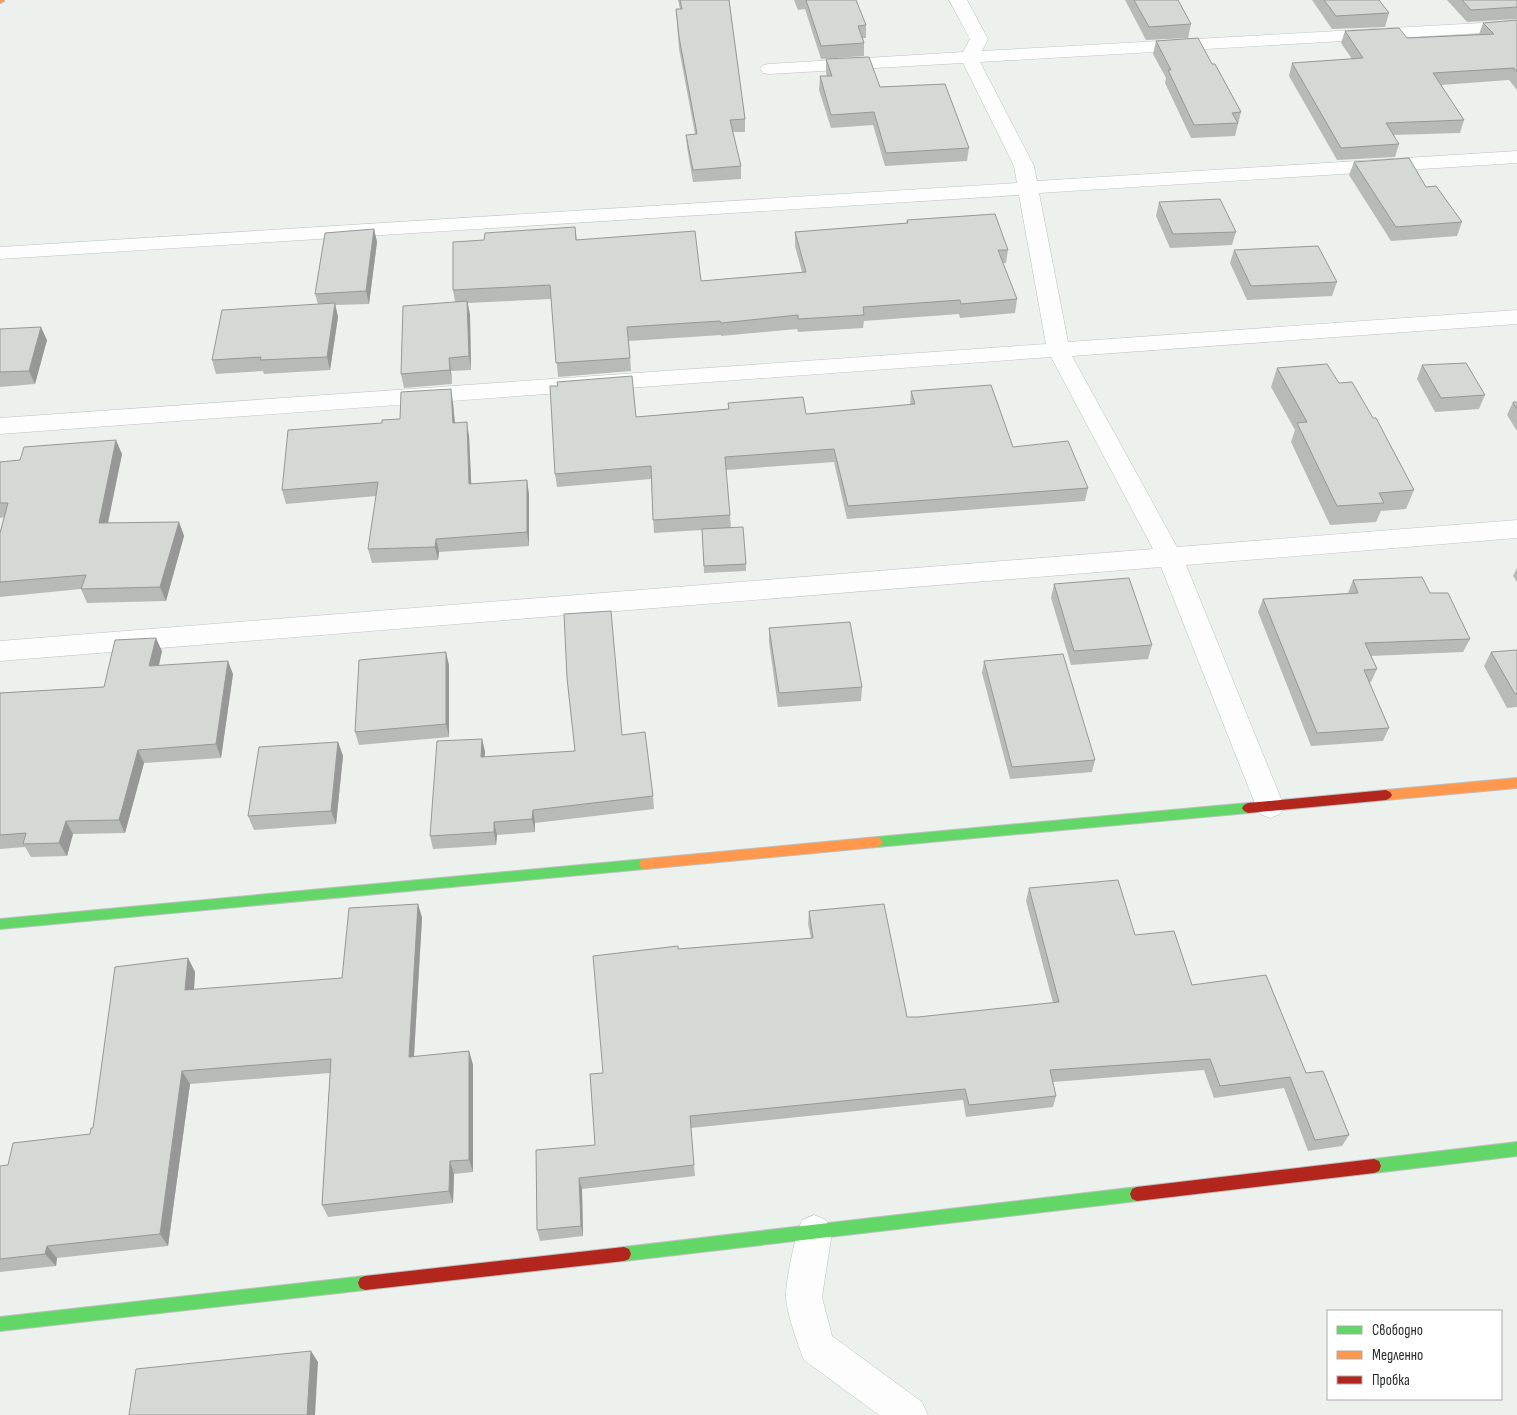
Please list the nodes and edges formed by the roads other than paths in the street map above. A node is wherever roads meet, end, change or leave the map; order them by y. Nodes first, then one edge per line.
1 (958, 0) edge
2 (1517, 26) edge
3 (969, 58) junction
4 (769, 69) dead end
5 (1517, 157) edge
6 (1027, 189) junction
7 (0, 253) edge
8 (1517, 317) edge
9 (1058, 350) junction
10 (0, 426) edge
11 (1517, 529) edge
12 (1170, 556) junction
13 (0, 650) edge
14 (1517, 783) edge
15 (1270, 806) junction
16 (0, 924) edge
17 (1517, 1149) edge
18 (814, 1232) junction
19 (0, 1324) edge
20 (910, 1415) edge

1 - 3 street
2 - 3 street
3 - 4 street
3 - 6 street
5 - 6 street
6 - 7 street
6 - 9 street
8 - 9 street
9 - 10 street
9 - 12 street
11 - 12 street
12 - 13 street
12 - 15 street
14 - 15 street
15 - 16 street
17 - 18 street
18 - 19 street
18 - 20 street

